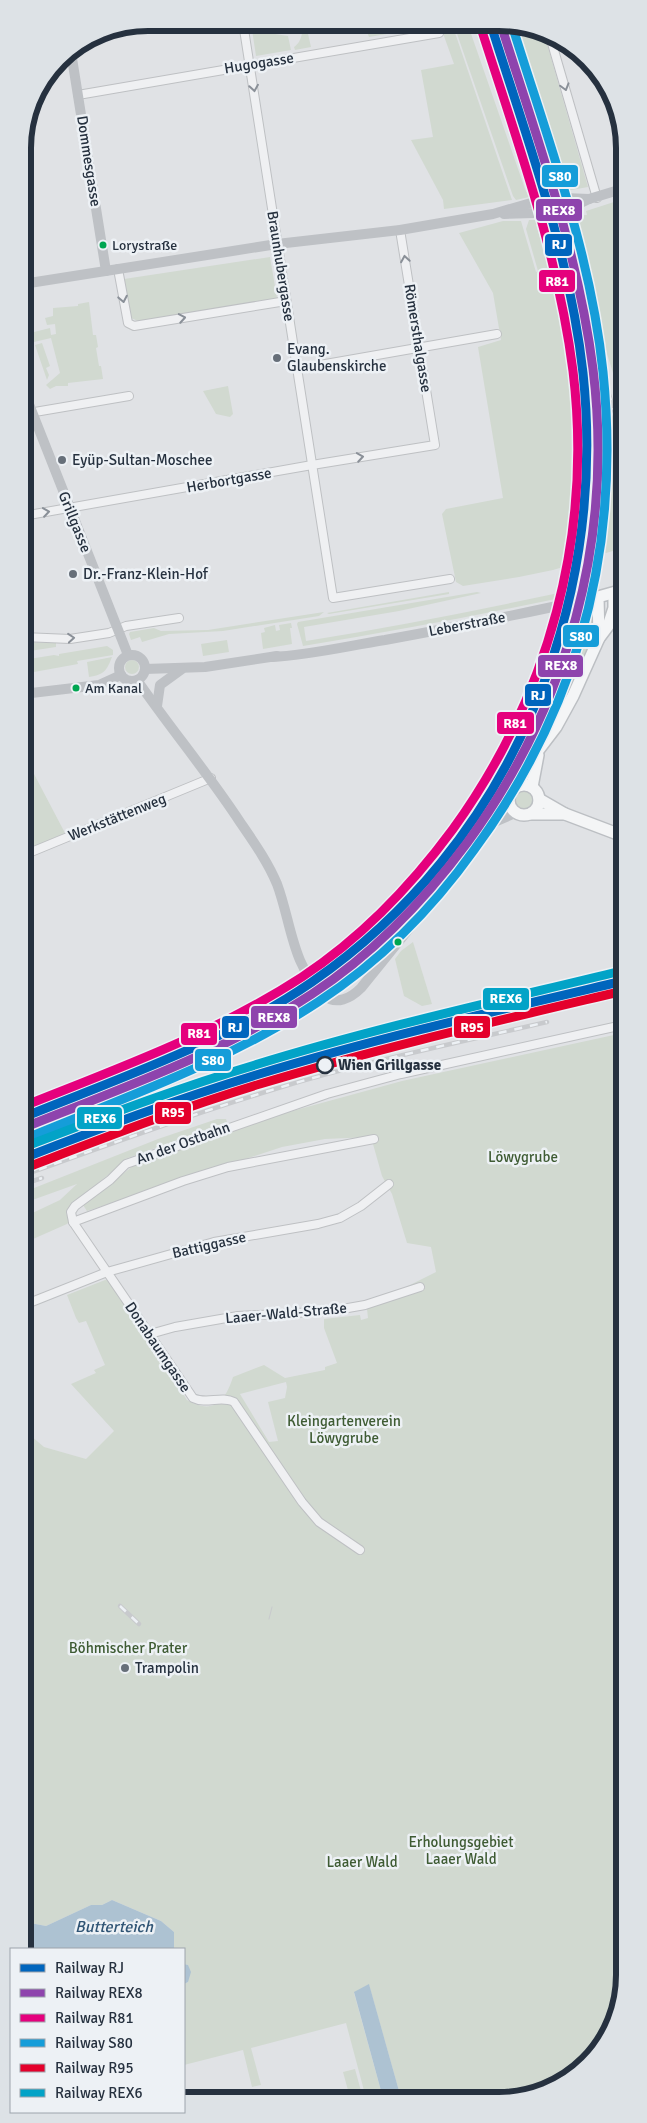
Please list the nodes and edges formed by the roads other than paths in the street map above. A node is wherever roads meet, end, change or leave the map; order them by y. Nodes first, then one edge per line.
1 (244, 32) edge
2 (439, 33) dead end
3 (552, 44) edge
4 (72, 59) edge
5 (250, 64) junction
6 (78, 95) junction
7 (616, 191) edge
8 (593, 199) junction
9 (400, 230) junction
10 (277, 244) junction
11 (118, 269) junction
12 (106, 271) junction
13 (32, 283) edge
14 (286, 301) junction
15 (497, 334) dead end
16 (419, 348) junction
17 (297, 369) junction
18 (129, 396) dead end
19 (32, 412) edge
20 (32, 422) edge
21 (435, 445) joint
22 (312, 465) junction
23 (70, 509) junction
24 (32, 515) edge
25 (450, 579) dead end
26 (616, 592) edge
27 (598, 597) junction
28 (616, 601) edge
29 (179, 618) dead end
30 (118, 629) junction
31 (32, 638) edge
32 (599, 638) junction
33 (128, 655) junction
34 (146, 669) junction
35 (182, 669) junction
36 (122, 675) junction
37 (137, 680) junction
38 (32, 693) edge
39 (156, 706) junction
40 (211, 778) junction
41 (526, 786) junction
42 (508, 799) junction
43 (539, 799) junction
44 (515, 813) junction
45 (530, 814) junction
46 (565, 814) junction
47 (489, 825) junction
48 (616, 833) edge
49 (32, 852) edge
50 (616, 1027) edge
51 (374, 1139) dead end
52 (388, 1184) dead end
53 (73, 1222) junction
54 (107, 1272) junction
55 (420, 1287) dead end
56 (31, 1302) edge
57 (150, 1334) junction
58 (360, 1550) dead end

1 - 5 street, Braunhubergasse
2 - 5 street, Hugogasse
3 -> 8 street
4 - 6 main road, Dommesgasse
5 - 6 street, Hugogasse
5 -> 10 street, Braunhubergasse
6 - 12 main road, Dommesgasse
7 - 8 main road
8 - 9 main road
9 - 10 main road
16 -> 9 street, Römersthalgasse
10 - 11 main road
10 - 14 street, Braunhubergasse
11 - 12 main road
11 -> 14 street
12 - 13 main road
14 - 17 street, Braunhubergasse
15 - 16 street
16 - 17 street
16 - 21 street, Römersthalgasse
17 - 22 street, Braunhubergasse
18 - 19 street
20 - 23 main road, Grillgasse
22 -> 21 street, Herbortgasse
22 - 23 street, Herbortgasse
22 - 25 street, Braunhubergasse
24 -> 23 street, Herbortgasse
23 - 30 main road, Grillgasse
26 - 27 main road
27 - 32 main road
27 - 35 main road, Leberstraße
28 - 32 main road
29 - 30 street
31 -> 30 street
30 - 33 main road, Grillgasse
32 - 41 main road
33 - 34 main road
33 - 36 main road
34 - 35 main road, Leberstraße
34 - 37 main road
35 - 39 main road
36 - 37 main road
36 - 38 main road
37 - 39 main road
39 - 40 main road
40 - 47 main road
40 - 49 street, Werkstättenweg
41 - 42 main road
41 - 43 main road
42 - 44 main road
42 - 47 main road
43 - 45 main road
43 - 46 main road
44 - 45 main road
44 - 47 main road
45 - 46 main road
46 - 48 main road
50 - 53 street, An der Ostbahn
51 - 53 street
52 - 54 street, Battiggasse
53 - 54 street, Donabaumgasse
54 - 56 street, Battiggasse
54 - 57 street, Donabaumgasse
55 - 57 street, Laaer-Wald-Straße
57 - 58 street, Donabaumgasse

